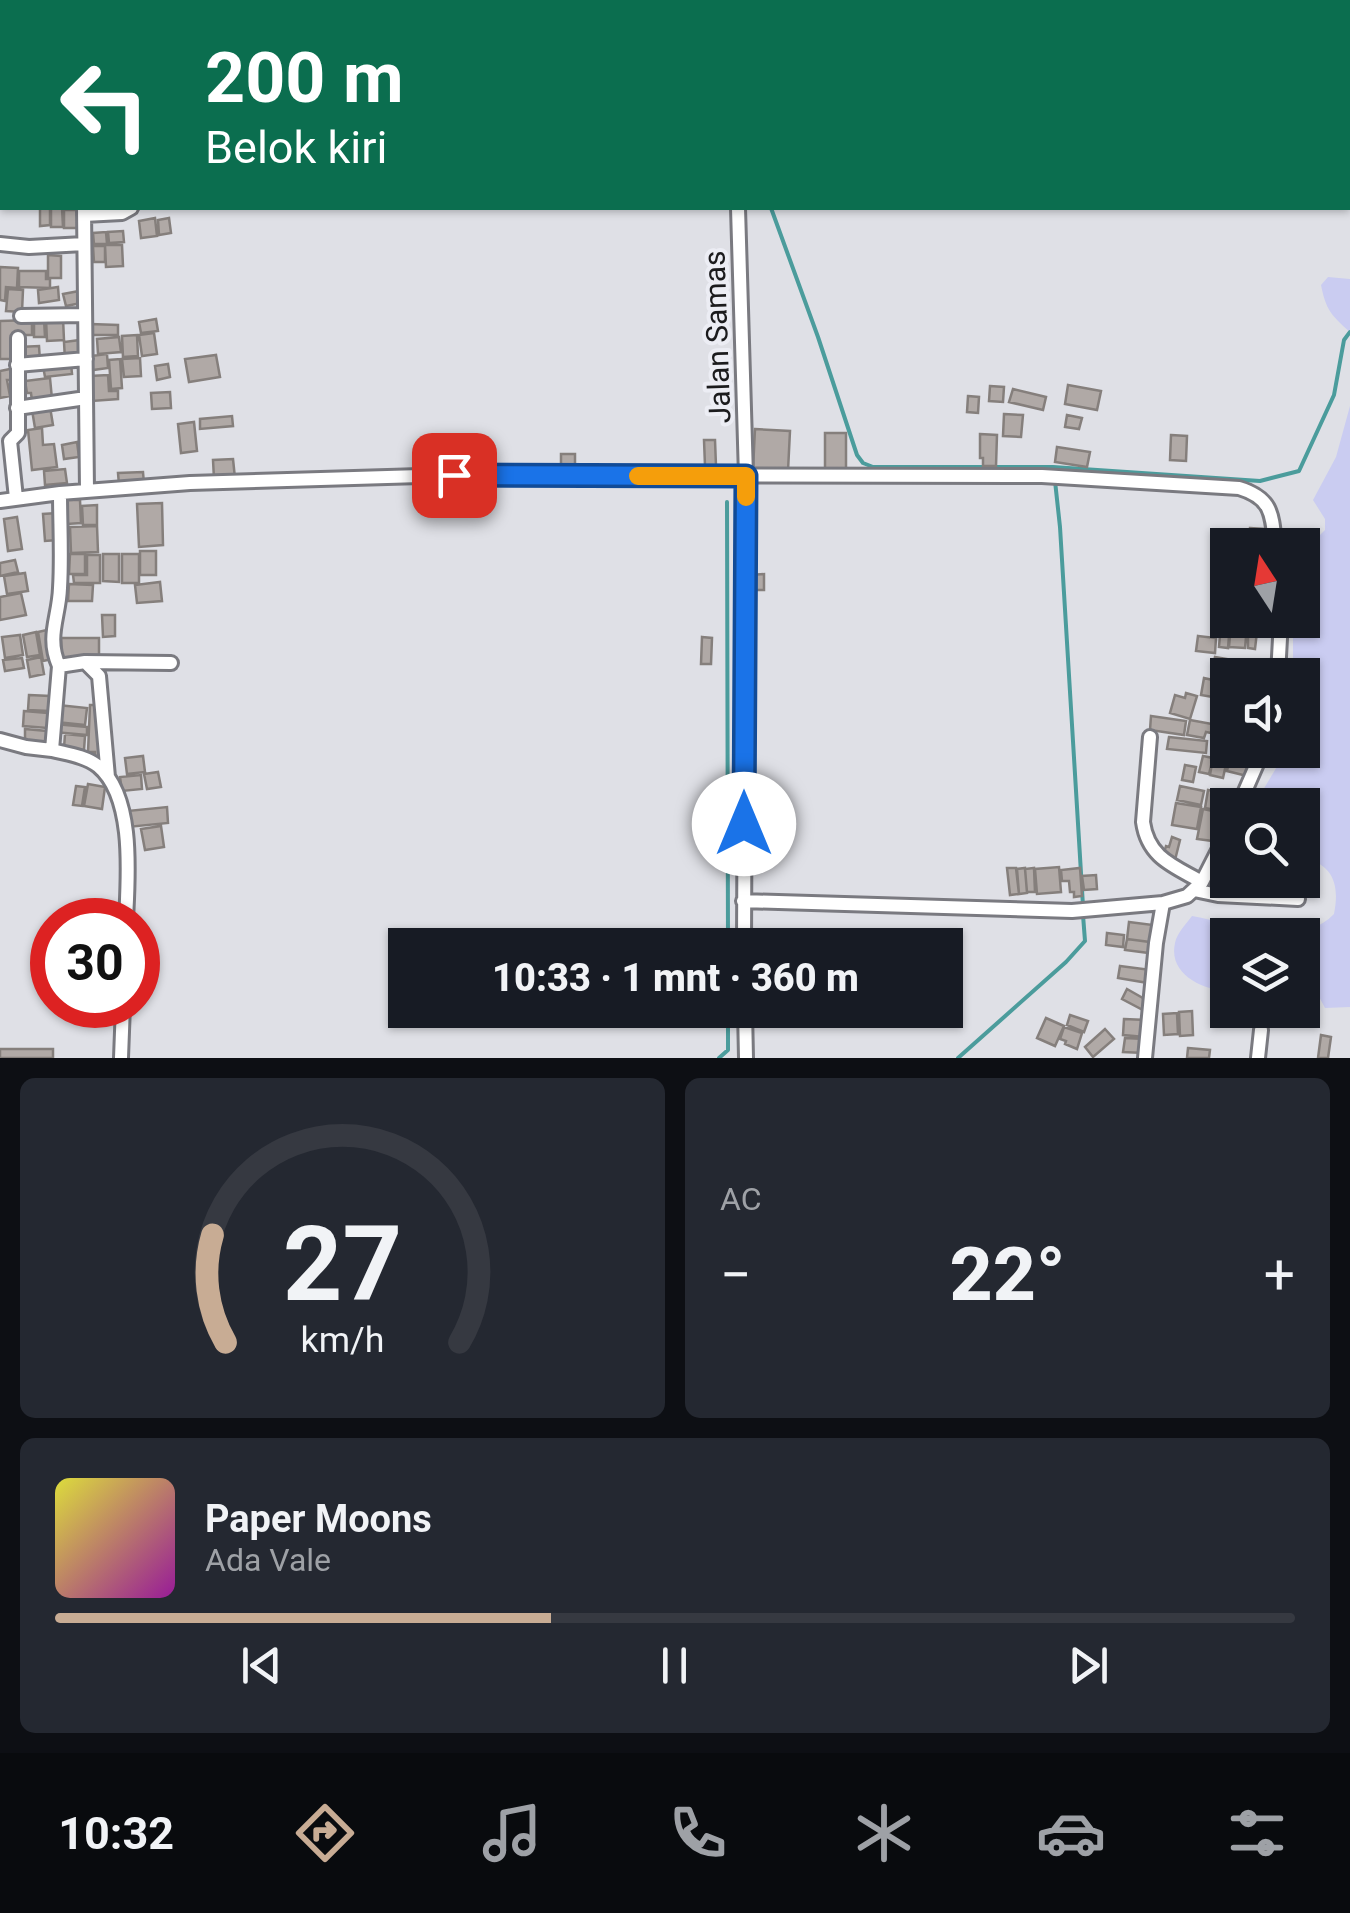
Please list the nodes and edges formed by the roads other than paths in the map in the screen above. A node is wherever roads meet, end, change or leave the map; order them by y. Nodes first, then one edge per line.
1 (128, 210) edge
2 (738, 210) edge
3 (84, 211) edge
4 (0, 244) edge
5 (84, 244) junction
6 (85, 315) junction
7 (20, 316) dead end
8 (18, 338) dead end
9 (86, 360) junction
10 (17, 365) junction
11 (86, 398) junction
12 (17, 408) junction
13 (746, 476) junction
14 (87, 490) junction
15 (60, 492) junction
16 (16, 498) junction
17 (0, 500) edge
18 (1273, 528) edge
19 (85, 662) junction
20 (171, 663) dead end
21 (59, 666) junction
22 (1150, 736) dead end
23 (0, 740) edge
24 (52, 750) junction
25 (108, 778) junction
26 (1210, 868) edge
27 (1198, 886) junction
28 (127, 898) edge
29 (1298, 899) dead end
30 (744, 901) junction
31 (1163, 903) junction
32 (744, 928) edge
33 (122, 1028) edge
34 (745, 1028) edge
35 (1261, 1030) dead end
36 (121, 1058) edge
37 (746, 1058) edge
38 (1145, 1058) edge
39 (1258, 1058) edge

1 - 3 street
2 - 13 street, Jalan Samas
3 - 5 street
4 - 5 street
5 - 6 street
6 - 7 street
6 - 9 street
8 - 10 street
9 - 10 street
9 - 11 street
10 - 12 street
11 - 12 street
11 - 14 street
12 - 16 street
13 - 14 street
13 - 18 street
13 - 30 street, Jalan Samas
14 - 15 street
15 - 16 street
15 - 21 street
16 - 17 street
19 - 20 street
19 - 21 street
19 - 25 street
21 - 24 street
22 - 27 street
23 - 24 street
24 - 25 street
25 - 28 street
26 - 27 street
27 - 29 street
27 - 31 street
30 - 31 street
30 - 32 street, Jalan Samas
31 - 38 street
33 - 36 street
34 - 37 street
35 - 39 street

